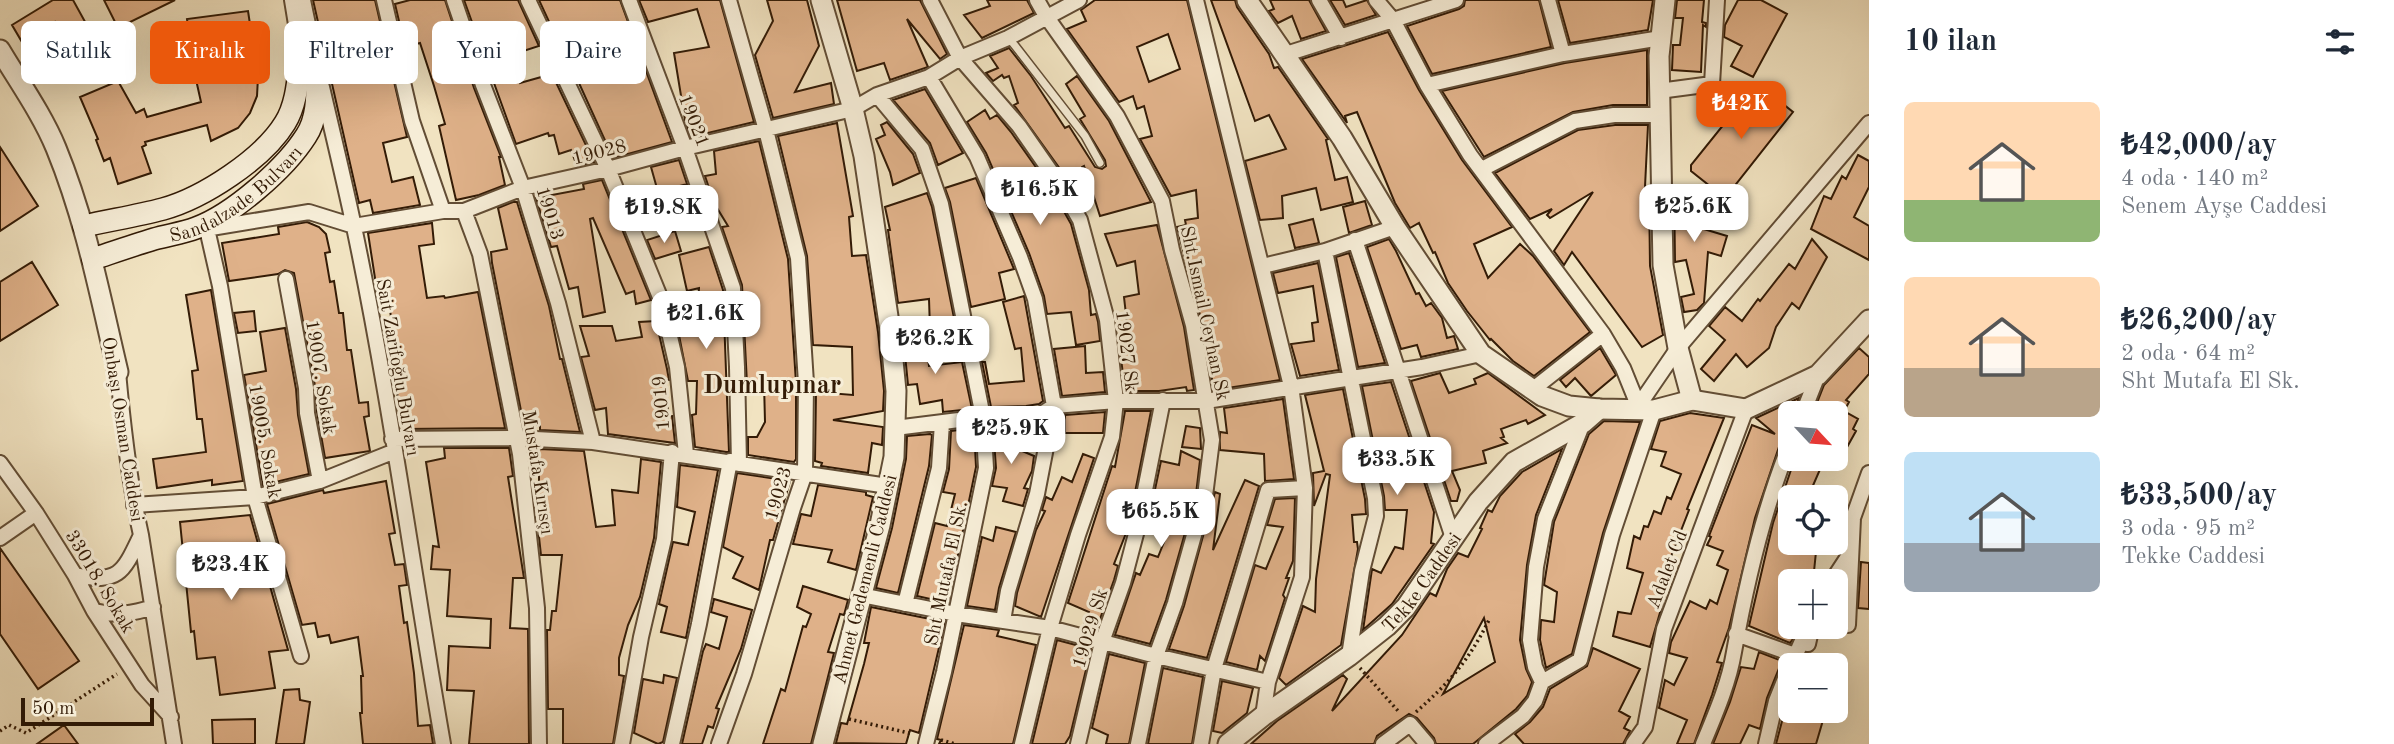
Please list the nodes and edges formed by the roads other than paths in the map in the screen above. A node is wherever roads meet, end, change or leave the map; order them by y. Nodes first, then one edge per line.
1 (292, 0) edge
2 (303, 0) edge
3 (384, 0) edge
4 (454, 0) edge
5 (528, 0) edge
6 (629, 0) edge
7 (729, 0) edge
8 (821, 0) edge
9 (930, 0) edge
10 (1037, 0) edge
11 (1079, 0) edge
12 (1196, 0) edge
13 (1247, 0) edge
14 (1319, 0) edge
15 (1376, 0) edge
16 (1456, 0) edge
17 (1548, 0) edge
18 (1665, 0) edge
19 (1717, 0) edge
20 (1046, 16) junction
21 (1393, 20) junction
22 (295, 21) edge
23 (307, 21) edge
24 (1661, 37) junction
25 (1008, 38) junction
26 (1341, 38) junction
27 (0, 50) edge
28 (1286, 54) junction
29 (1563, 54) junction
30 (960, 58) junction
31 (929, 77) junction
32 (297, 84) edge
33 (317, 84) edge
34 (319, 84) edge
35 (1427, 85) junction
36 (1659, 91) junction
37 (877, 95) junction
38 (853, 109) junction
39 (1660, 115) junction
40 (1869, 123) edge
41 (766, 130) junction
42 (685, 148) junction
43 (1100, 163) dead end
44 (608, 169) junction
45 (1482, 169) junction
46 (523, 188) junction
47 (443, 211) junction
48 (464, 211) junction
49 (84, 226) junction
50 (354, 226) junction
51 (1395, 227) junction
52 (202, 228) junction
53 (1355, 240) junction
54 (1325, 251) junction
55 (93, 259) junction
56 (1262, 266) junction
57 (286, 279) dead end
58 (1869, 320) edge
59 (1603, 334) junction
60 (1678, 348) junction
61 (1481, 354) junction
62 (1399, 369) junction
63 (118, 372) joint
64 (1818, 375) junction
65 (1351, 378) junction
66 (1291, 386) junction
67 (1532, 390) junction
68 (1163, 400) junction
69 (1692, 400) junction
70 (1116, 401) junction
71 (1206, 401) junction
72 (1808, 401) edge
73 (1054, 406) junction
74 (1643, 408) junction
75 (1599, 409) junction
76 (1746, 409) junction
77 (983, 417) junction
78 (942, 423) junction
79 (1583, 423) junction
80 (895, 428) junction
81 (516, 438) junction
82 (593, 442) junction
83 (393, 445) junction
84 (679, 453) junction
85 (734, 462) junction
86 (0, 463) edge
87 (1781, 471) edge
88 (805, 473) junction
89 (1869, 473) edge
90 (320, 481) junction
91 (888, 486) junction
92 (1305, 488) junction
93 (255, 497) junction
94 (134, 505) junction
95 (36, 513) junction
96 (141, 536) junction
97 (0, 538) edge
98 (1453, 538) junction
99 (1851, 551) junction
100 (1840, 569) edge
101 (75, 575) junction
102 (862, 595) junction
103 (905, 604) junction
104 (153, 607) junction
105 (94, 611) junction
106 (956, 614) junction
107 (1003, 621) junction
108 (1848, 625) dead end
109 (1050, 628) junction
110 (1736, 634) junction
111 (1809, 639) edge
112 (1102, 642) junction
113 (1796, 653) edge
114 (1778, 655) edge
115 (301, 656) dead end
116 (1156, 656) junction
117 (1349, 656) junction
118 (1214, 669) junction
119 (1268, 682) junction
120 (1542, 682) junction
121 (1778, 696) edge
122 (1263, 716) junction
123 (171, 717) junction
124 (927, 741) edge
125 (174, 744) edge
126 (443, 744) edge
127 (539, 744) edge
128 (622, 744) edge
129 (672, 744) edge
130 (719, 744) edge
131 (823, 744) edge
132 (1022, 744) edge
133 (1079, 744) edge
134 (1138, 744) edge
135 (1201, 744) edge
136 (1228, 744) edge
137 (1383, 744) edge
138 (1427, 744) edge
139 (1486, 744) edge
140 (1633, 744) edge
141 (1703, 744) edge
142 (1766, 744) edge

1 - 22 street
2 - 23 street, Sait Zarifoğlu Bulvarı
3 - 47 street
4 - 46 street, 19013
5 - 44 street, 19019
6 - 42 street, 19021
7 - 41 street, 19023
8 - 38 street, Ahmet Gedemenli Caddesi
9 - 30 street, 19027 Sk
10 - 20 street, Sht.Ismail Ceyhan Sk
11 - 20 street, 19028
12 - 56 street
13 - 28 street
14 - 26 street
15 - 21 street
16 - 21 street
17 - 29 street
18 - 24 street
19 - 36 street
20 - 25 street, 19028
20 - 71 street, Sht.Ismail Ceyhan Sk
21 - 26 street
21 - 35 street
24 - 29 street
24 - 36 street
25 - 30 street, 19028
25 - 43 lane
26 - 28 street
27 - 49 street, Onbaşı Osman Caddesi
28 - 51 street
29 - 35 street
30 - 31 street, 19028
30 - 70 street, 19027 Sk
31 - 37 street, 19028
31 - 73 street
32 - 49 main road, Sandalzade Bulvarı
33 - 52 main road, Sandalzade Bulvarı
34 - 50 street, Sait Zarifoğlu Bulvarı
35 - 45 street
36 - 39 street
37 - 38 street, 19028
37 - 77 street, Sht Mutafa El Sk.
38 - 41 street, 19028
38 - 80 street, Ahmet Gedemenli Caddesi
39 - 45 street
39 - 60 street
40 - 60 street
41 - 42 street, 19028
41 - 88 street, 19023
42 - 44 street, 19028
42 - 85 street, 19021
44 - 46 street, 19028
44 - 84 street, 19019
45 - 59 street
46 - 48 street, 19028
46 - 82 street, 19013
47 - 48 street, 19028
47 - 50 street, 19028
48 - 81 street, Mustafa Kırısçı
49 - 55 street, Onbaşı Osman Caddesi
50 - 52 street
50 - 83 street, Sait Zarifoğlu Bulvarı
51 - 53 street
51 - 61 street
52 - 55 main road, Sandalzade Bulvarı
52 - 93 street, 19005. Sokak
53 - 54 street
53 - 62 street
54 - 56 street
54 - 65 street
55 - 63 street, Onbaşı Osman Caddesi
56 - 66 street
57 - 90 street, 19007. Sokak
58 - 64 street
59 - 67 street
59 - 74 street
60 - 69 street
60 - 74 street
61 - 62 street
61 - 67 street
62 - 65 street
62 - 98 street
63 - 94 street, Onbaşı Osman Caddesi
64 - 72 street
64 - 76 street
65 - 66 street
65 - 117 street
66 - 71 street
66 - 92 street
67 - 75 street
68 - 70 street
68 - 71 street
68 - 112 street, 19029 Sk
69 - 74 street
69 - 76 street
70 - 73 street
70 - 109 street, 19027 Sk
71 - 116 street, Sht.Ismail Ceyhan Sk
73 - 77 street
73 - 107 street
74 - 75 street
74 - 120 street
75 - 79 street, Tekke Caddesi
76 - 140 street, Adalet Cd
77 - 78 street
77 - 106 street, Sht Mutafa El Sk.
78 - 80 street
78 - 103 street
79 - 98 street, Tekke Caddesi
79 - 120 street
80 - 91 street, Ahmet Gedemenli Caddesi
81 - 82 street
81 - 83 street
81 - 127 street, Mustafa Kırısçı
82 - 84 street
83 - 90 street
83 - 126 street, Sait Zarifoğlu Bulvarı
84 - 85 street
84 - 128 street, 19019
85 - 88 street
85 - 129 street, 19021
86 - 95 street, 33018. Sokak
87 - 110 street
88 - 91 street
88 - 130 street, 19023
89 - 99 street
90 - 93 street
91 - 102 street, Ahmet Gedemenli Caddesi
92 - 118 street
92 - 119 street
93 - 94 street
93 - 115 street, 19005. Sokak
94 - 96 street, Onbaşı Osman Caddesi
95 - 97 street
95 - 101 street, 33018. Sokak
96 - 101 street
96 - 104 street, Onbaşı Osman Caddesi
98 - 117 street, Tekke Caddesi
99 - 100 street
99 - 108 street
101 - 105 street, 33018. Sokak
102 - 103 street
102 - 131 street, Ahmet Gedemenli Caddesi
103 - 106 street
104 - 105 street
104 - 123 street, Onbaşı Osman Caddesi
105 - 123 street, 33018. Sokak
106 - 107 street
106 - 124 street, Sht Mutafa El Sk.
107 - 109 street
109 - 112 street
109 - 132 street, 19027 Sk
110 - 114 street
110 - 141 street
111 - 113 street
112 - 116 street
112 - 133 street, 19029 Sk
116 - 118 street
116 - 134 street, Sht.Ismail Ceyhan Sk
117 - 122 street, Tekke Caddesi
118 - 119 street
118 - 135 street
119 - 122 street
120 - 139 street
121 - 142 street
122 - 136 street, Tekke Caddesi
123 - 125 street, Onbaşı Osman Caddesi
137 - 138 street

